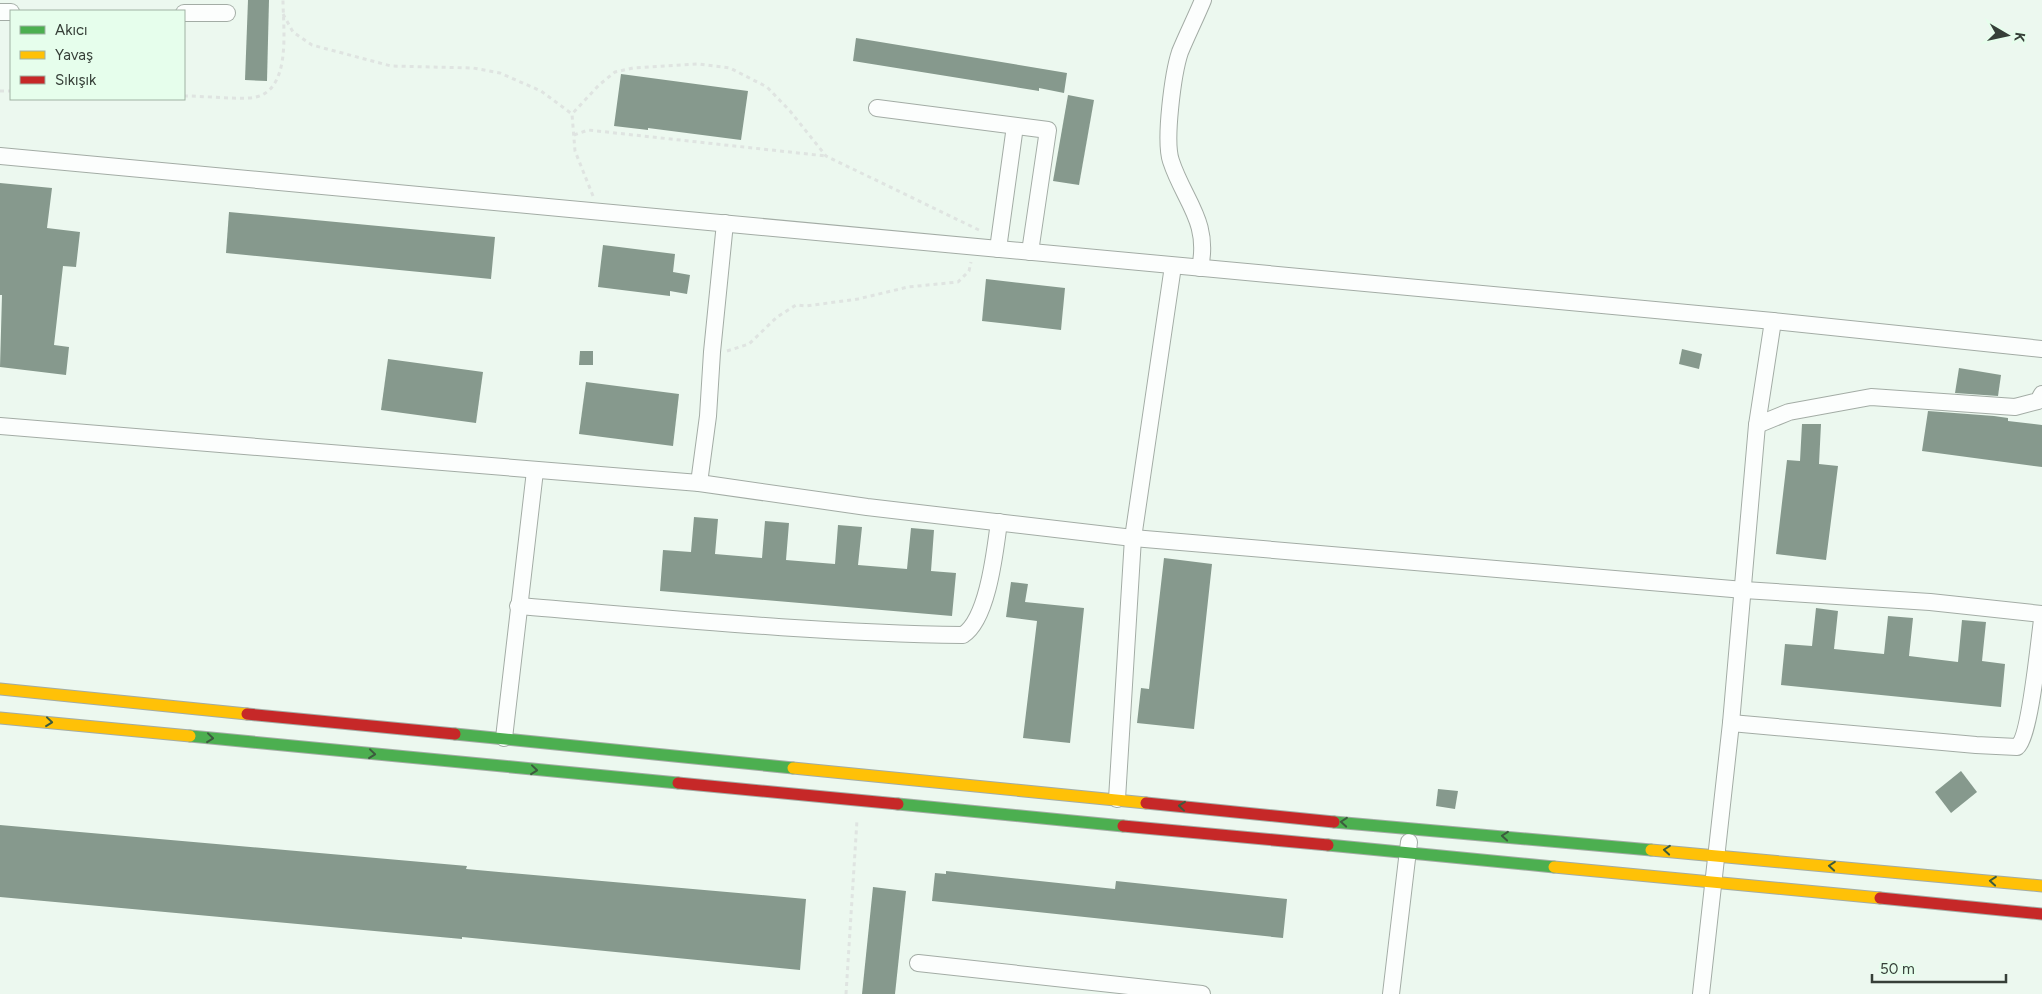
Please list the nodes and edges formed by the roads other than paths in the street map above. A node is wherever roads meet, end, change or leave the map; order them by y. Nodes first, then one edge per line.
1 (1203, 0) edge
2 (185, 13) edge
3 (227, 13) dead end
4 (877, 108) dead end
5 (1015, 126) junction
6 (0, 156) edge
7 (725, 223) junction
8 (999, 244) junction
9 (1030, 252) junction
10 (1173, 266) junction
11 (1200, 268) junction
12 (1773, 321) junction
13 (2042, 349) edge
14 (2042, 394) edge
15 (1757, 425) junction
16 (0, 426) edge
17 (535, 471) junction
18 (699, 483) junction
19 (999, 522) junction
20 (1133, 538) junction
21 (1744, 590) junction
22 (518, 606) junction
23 (2042, 614) edge
24 (2042, 620) edge
25 (0, 689) edge
26 (0, 718) edge
27 (1731, 723) junction
28 (504, 738) junction
29 (1117, 799) junction
30 (1410, 828) junction
31 (1409, 855) junction
32 (1716, 855) junction
33 (1713, 884) junction
34 (2042, 886) edge
35 (2042, 914) edge
36 (918, 963) dead end
37 (1202, 994) edge
38 (1394, 994) edge
39 (1702, 994) edge

1 - 11 street
2 - 3 street
4 - 5 street
5 - 8 street
5 - 9 street
6 - 7 street
7 - 8 street
7 - 18 street
8 - 9 street
9 - 10 street
10 - 11 street
10 - 20 street
11 - 12 street
12 - 13 street
12 - 15 street
14 - 15 street
15 - 21 street
16 - 17 street
17 - 18 street
17 - 22 street
18 - 19 street
19 - 20 street
19 - 22 street
20 - 21 street
20 - 29 street
21 - 23 street
21 - 27 street
22 - 28 street
24 - 27 street
25 - 28 street
26 -> 31 street
27 - 32 street
28 - 29 street
30 -> 29 street
30 - 31 street
32 -> 30 street
31 - 33 street
31 - 38 street
32 - 33 street
34 -> 32 street
33 - 35 street
33 - 39 street
36 - 37 street

